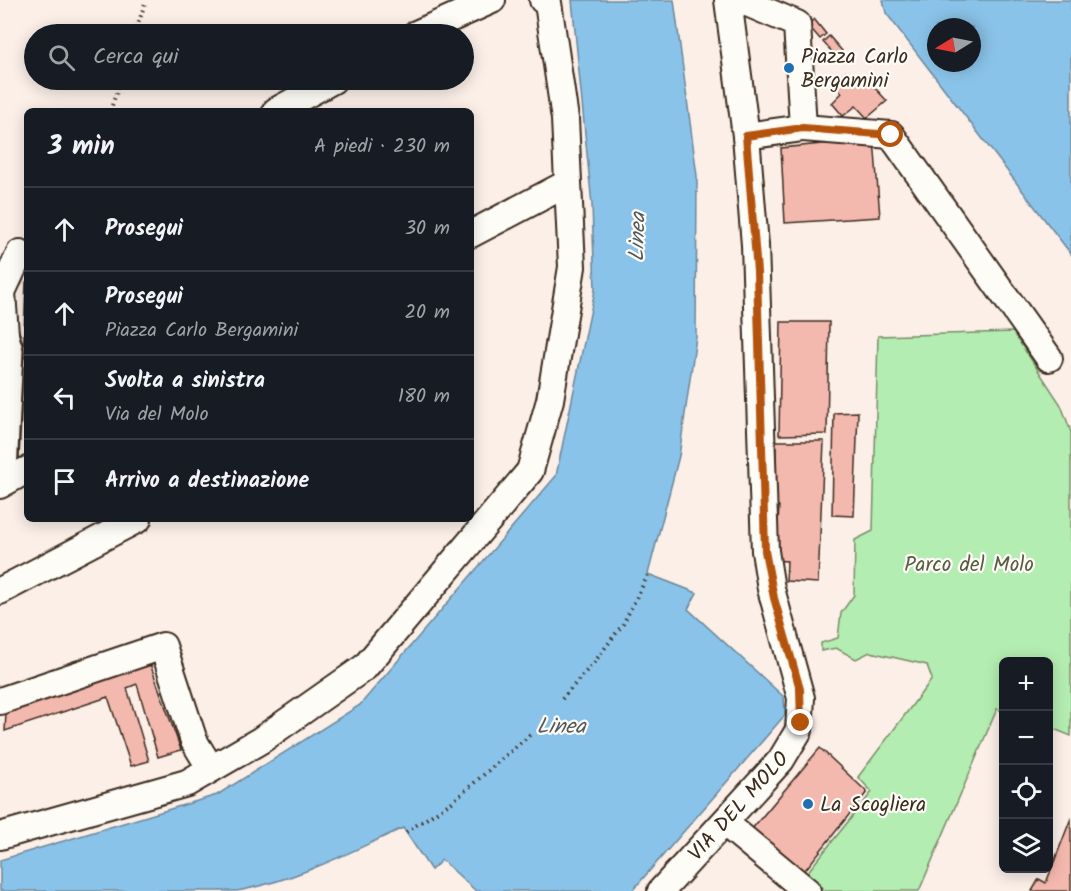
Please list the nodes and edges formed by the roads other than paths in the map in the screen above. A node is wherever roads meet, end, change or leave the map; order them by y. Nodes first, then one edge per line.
1 (492, 0) edge
2 (728, 0) edge
3 (740, 0) edge
4 (545, 2) edge
5 (438, 24) edge
6 (315, 90) edge
7 (282, 108) edge
8 (803, 128) junction
9 (746, 136) junction
10 (568, 183) junction
11 (474, 232) edge
12 (16, 249) edge
13 (3, 341) edge
14 (1048, 358) dead end
15 (0, 472) edge
16 (24, 472) edge
17 (0, 485) edge
18 (132, 522) edge
19 (0, 591) edge
20 (0, 701) edge
21 (211, 769) junction
22 (725, 823) junction
23 (0, 836) edge
24 (661, 891) edge
25 (807, 891) edge

1 - 5 street
2 - 9 street, VIA DEL MOLO
3 - 8 street
4 - 10 street
6 - 7 street
8 - 9 street
8 - 14 street
9 - 22 street, VIA DEL MOLO
10 - 11 street
10 - 21 street
12 - 13 street
13 - 15 street
16 - 17 street
18 - 19 street
20 - 21 street
21 - 23 street
22 - 24 street, VIA DEL MOLO
22 - 25 street

